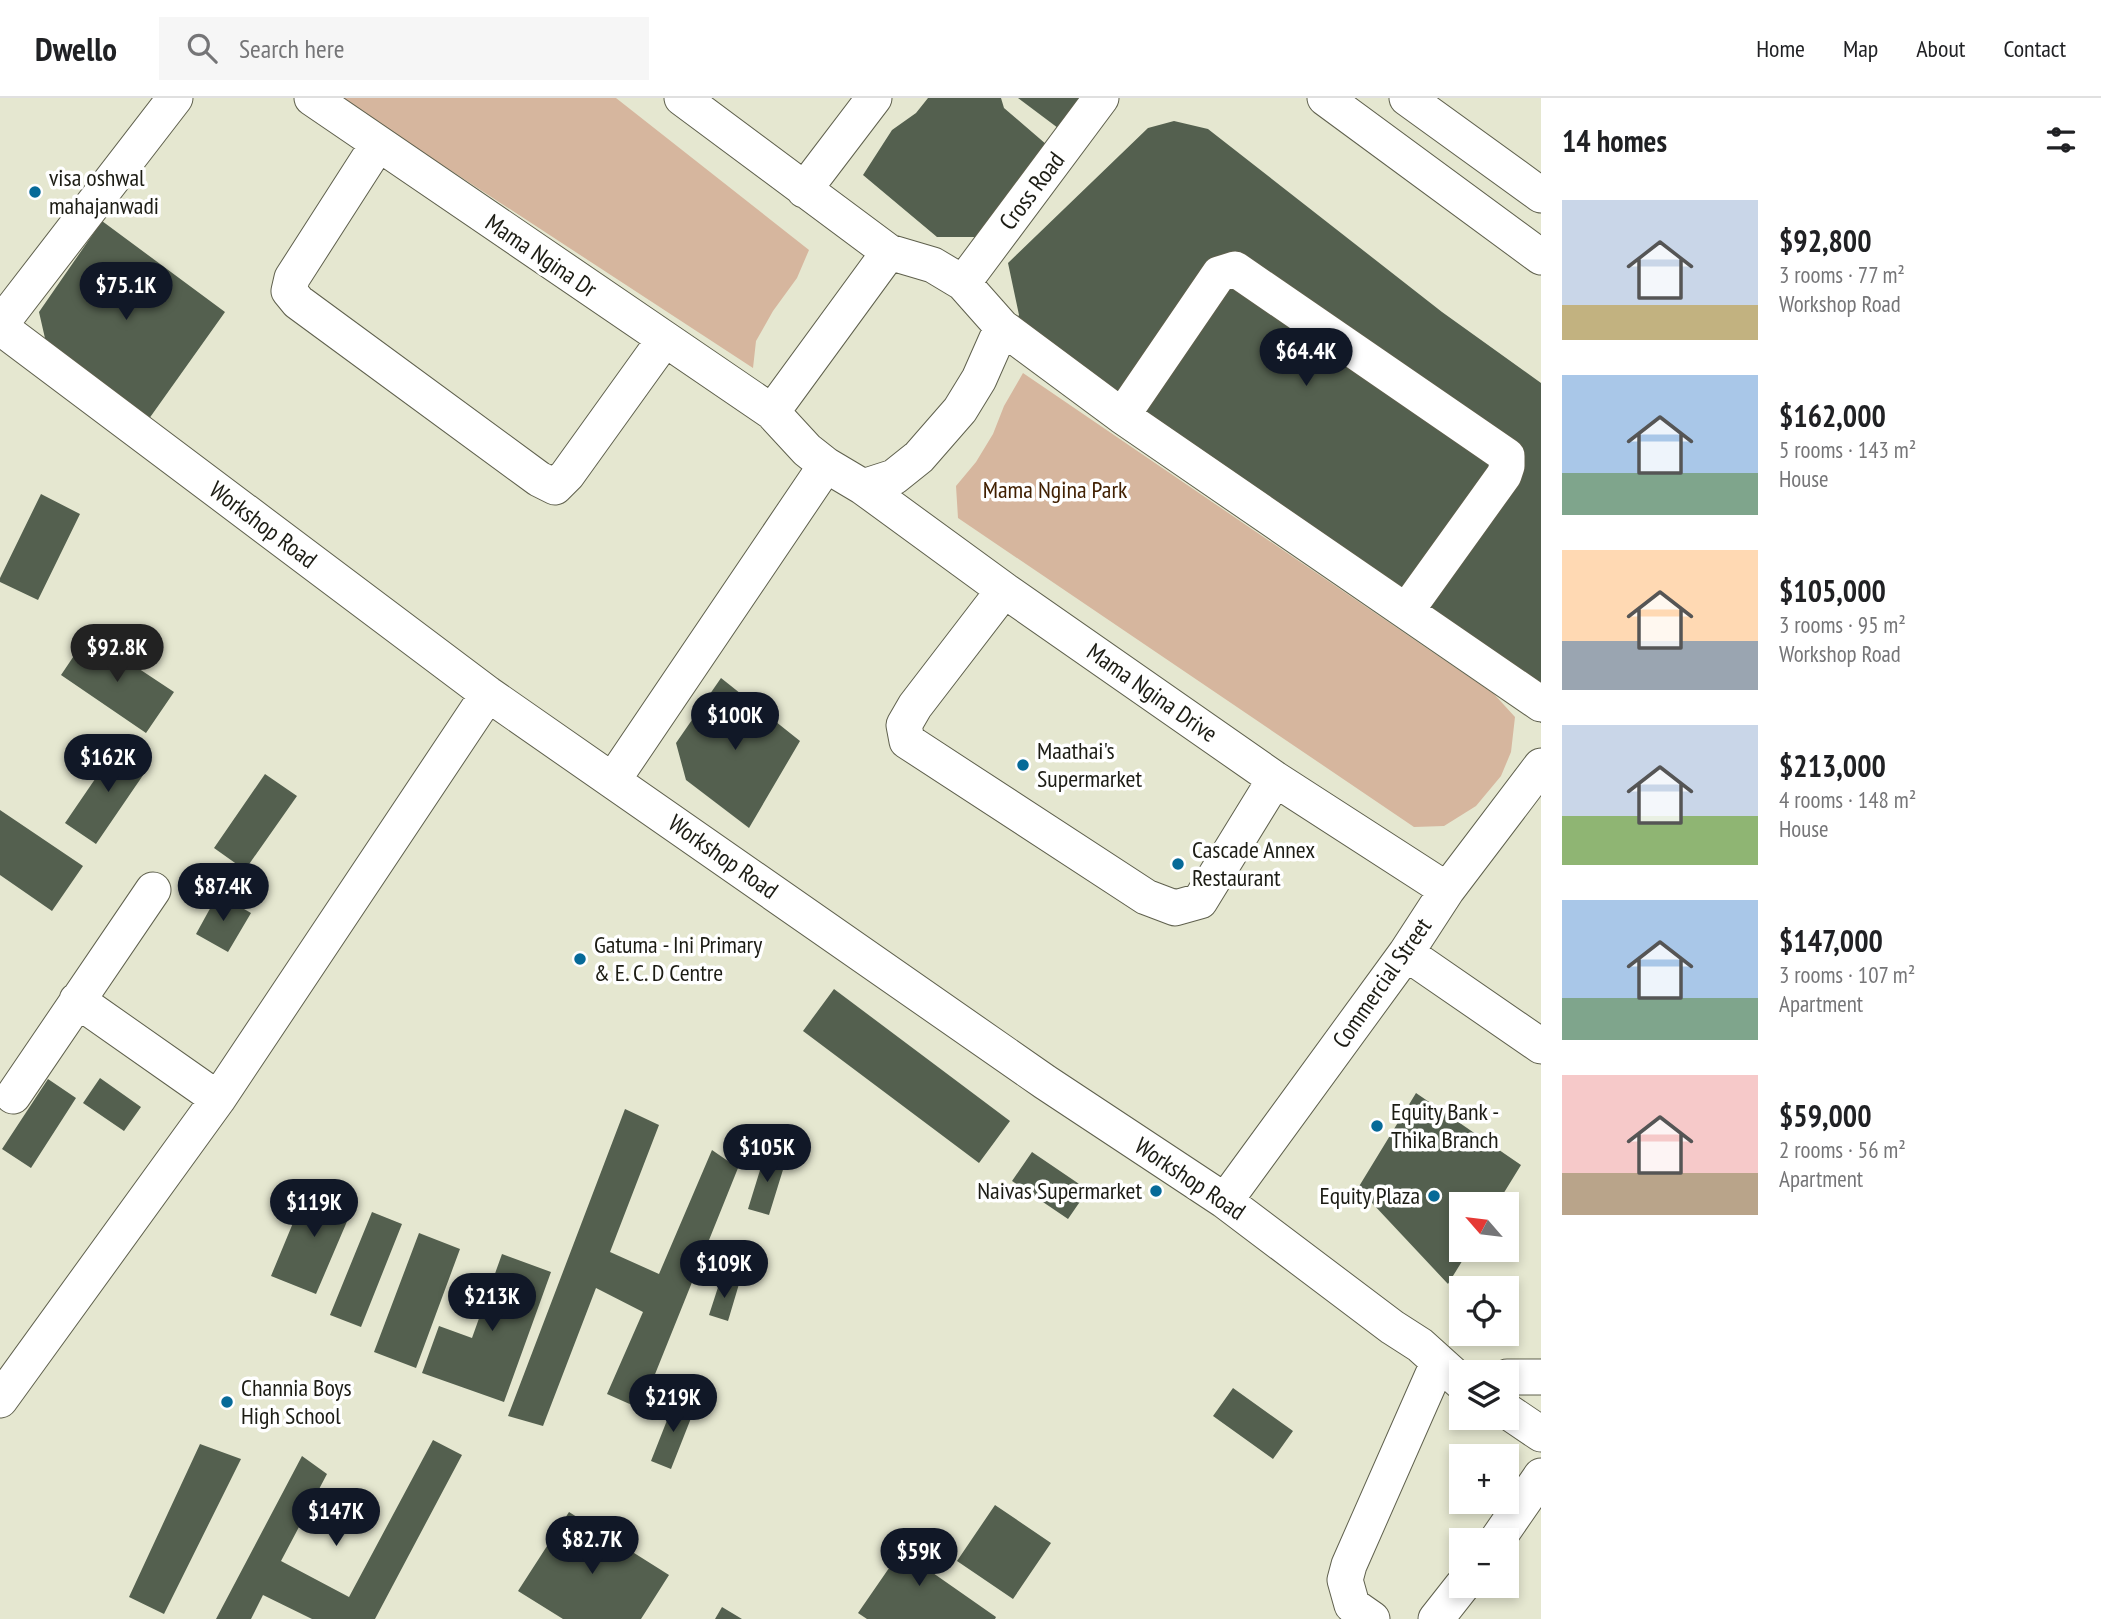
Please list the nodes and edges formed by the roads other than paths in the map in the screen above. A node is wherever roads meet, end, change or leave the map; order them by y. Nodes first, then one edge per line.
1 (175, 98) edge
2 (312, 98) edge
3 (682, 98) edge
4 (874, 98) edge
5 (1101, 98) edge
6 (1325, 98) edge
7 (1407, 98) edge
8 (378, 144) junction
9 (804, 190) junction
10 (1541, 195) edge
11 (889, 251) junction
12 (1541, 257) edge
13 (962, 283) junction
14 (0, 326) edge
15 (1002, 327) junction
16 (664, 340) junction
17 (772, 412) junction
18 (1122, 416) junction
19 (826, 464) junction
20 (863, 487) junction
21 (1004, 590) junction
22 (1407, 611) junction
23 (488, 694) junction
24 (1541, 704) edge
25 (1541, 766) edge
26 (1275, 779) junction
27 (613, 780) junction
28 (153, 890) dead end
29 (1447, 890) junction
30 (1406, 953) junction
31 (77, 1000) junction
32 (1541, 1046) edge
33 (13, 1096) dead end
34 (218, 1100) junction
35 (1225, 1200) junction
36 (1449, 1371) edge
37 (1519, 1377) edge
38 (1541, 1377) edge
39 (1449, 1382) edge
40 (0, 1400) edge
41 (1519, 1419) edge
42 (1541, 1433) edge
43 (1541, 1476) edge
44 (1541, 1523) edge
45 (1505, 1528) edge
46 (1519, 1537) edge
47 (1453, 1598) edge
48 (1372, 1619) edge
49 (1436, 1619) edge

1 - 14 street
2 - 8 street, Mama Ngina Dr
3 - 9 street
4 - 9 street
5 - 13 street, Cross Road
6 - 12 street
7 - 10 street
8 - 16 street, Mama Ngina Dr
8 - 16 street
9 - 11 street
11 - 13 street
11 - 17 street
13 - 15 street
14 - 23 street, Workshop Road
15 - 18 street
15 - 20 street
16 - 17 street, Mama Ngina Dr
17 - 19 street, Mama Ngina Dr
18 - 22 street
18 - 22 street
19 - 20 street, Mama Ngina Drive
19 - 27 street
20 - 21 street, Mama Ngina Drive
21 - 26 street, Mama Ngina Drive
21 - 26 street
22 - 24 street
23 - 27 street, Workshop Road
23 - 34 street
25 - 29 street, Commercial Street
26 - 29 street, Mama Ngina Drive
27 - 35 street, Workshop Road
28 - 31 street
29 - 30 street, Commercial Street
30 - 32 street
30 - 35 street, Commercial Street
31 - 33 street
31 - 34 street
34 - 40 street
35 - 36 street, Workshop Road
37 - 38 street
39 - 48 street
41 - 42 street
43 - 45 street
44 - 46 street
47 - 49 street

